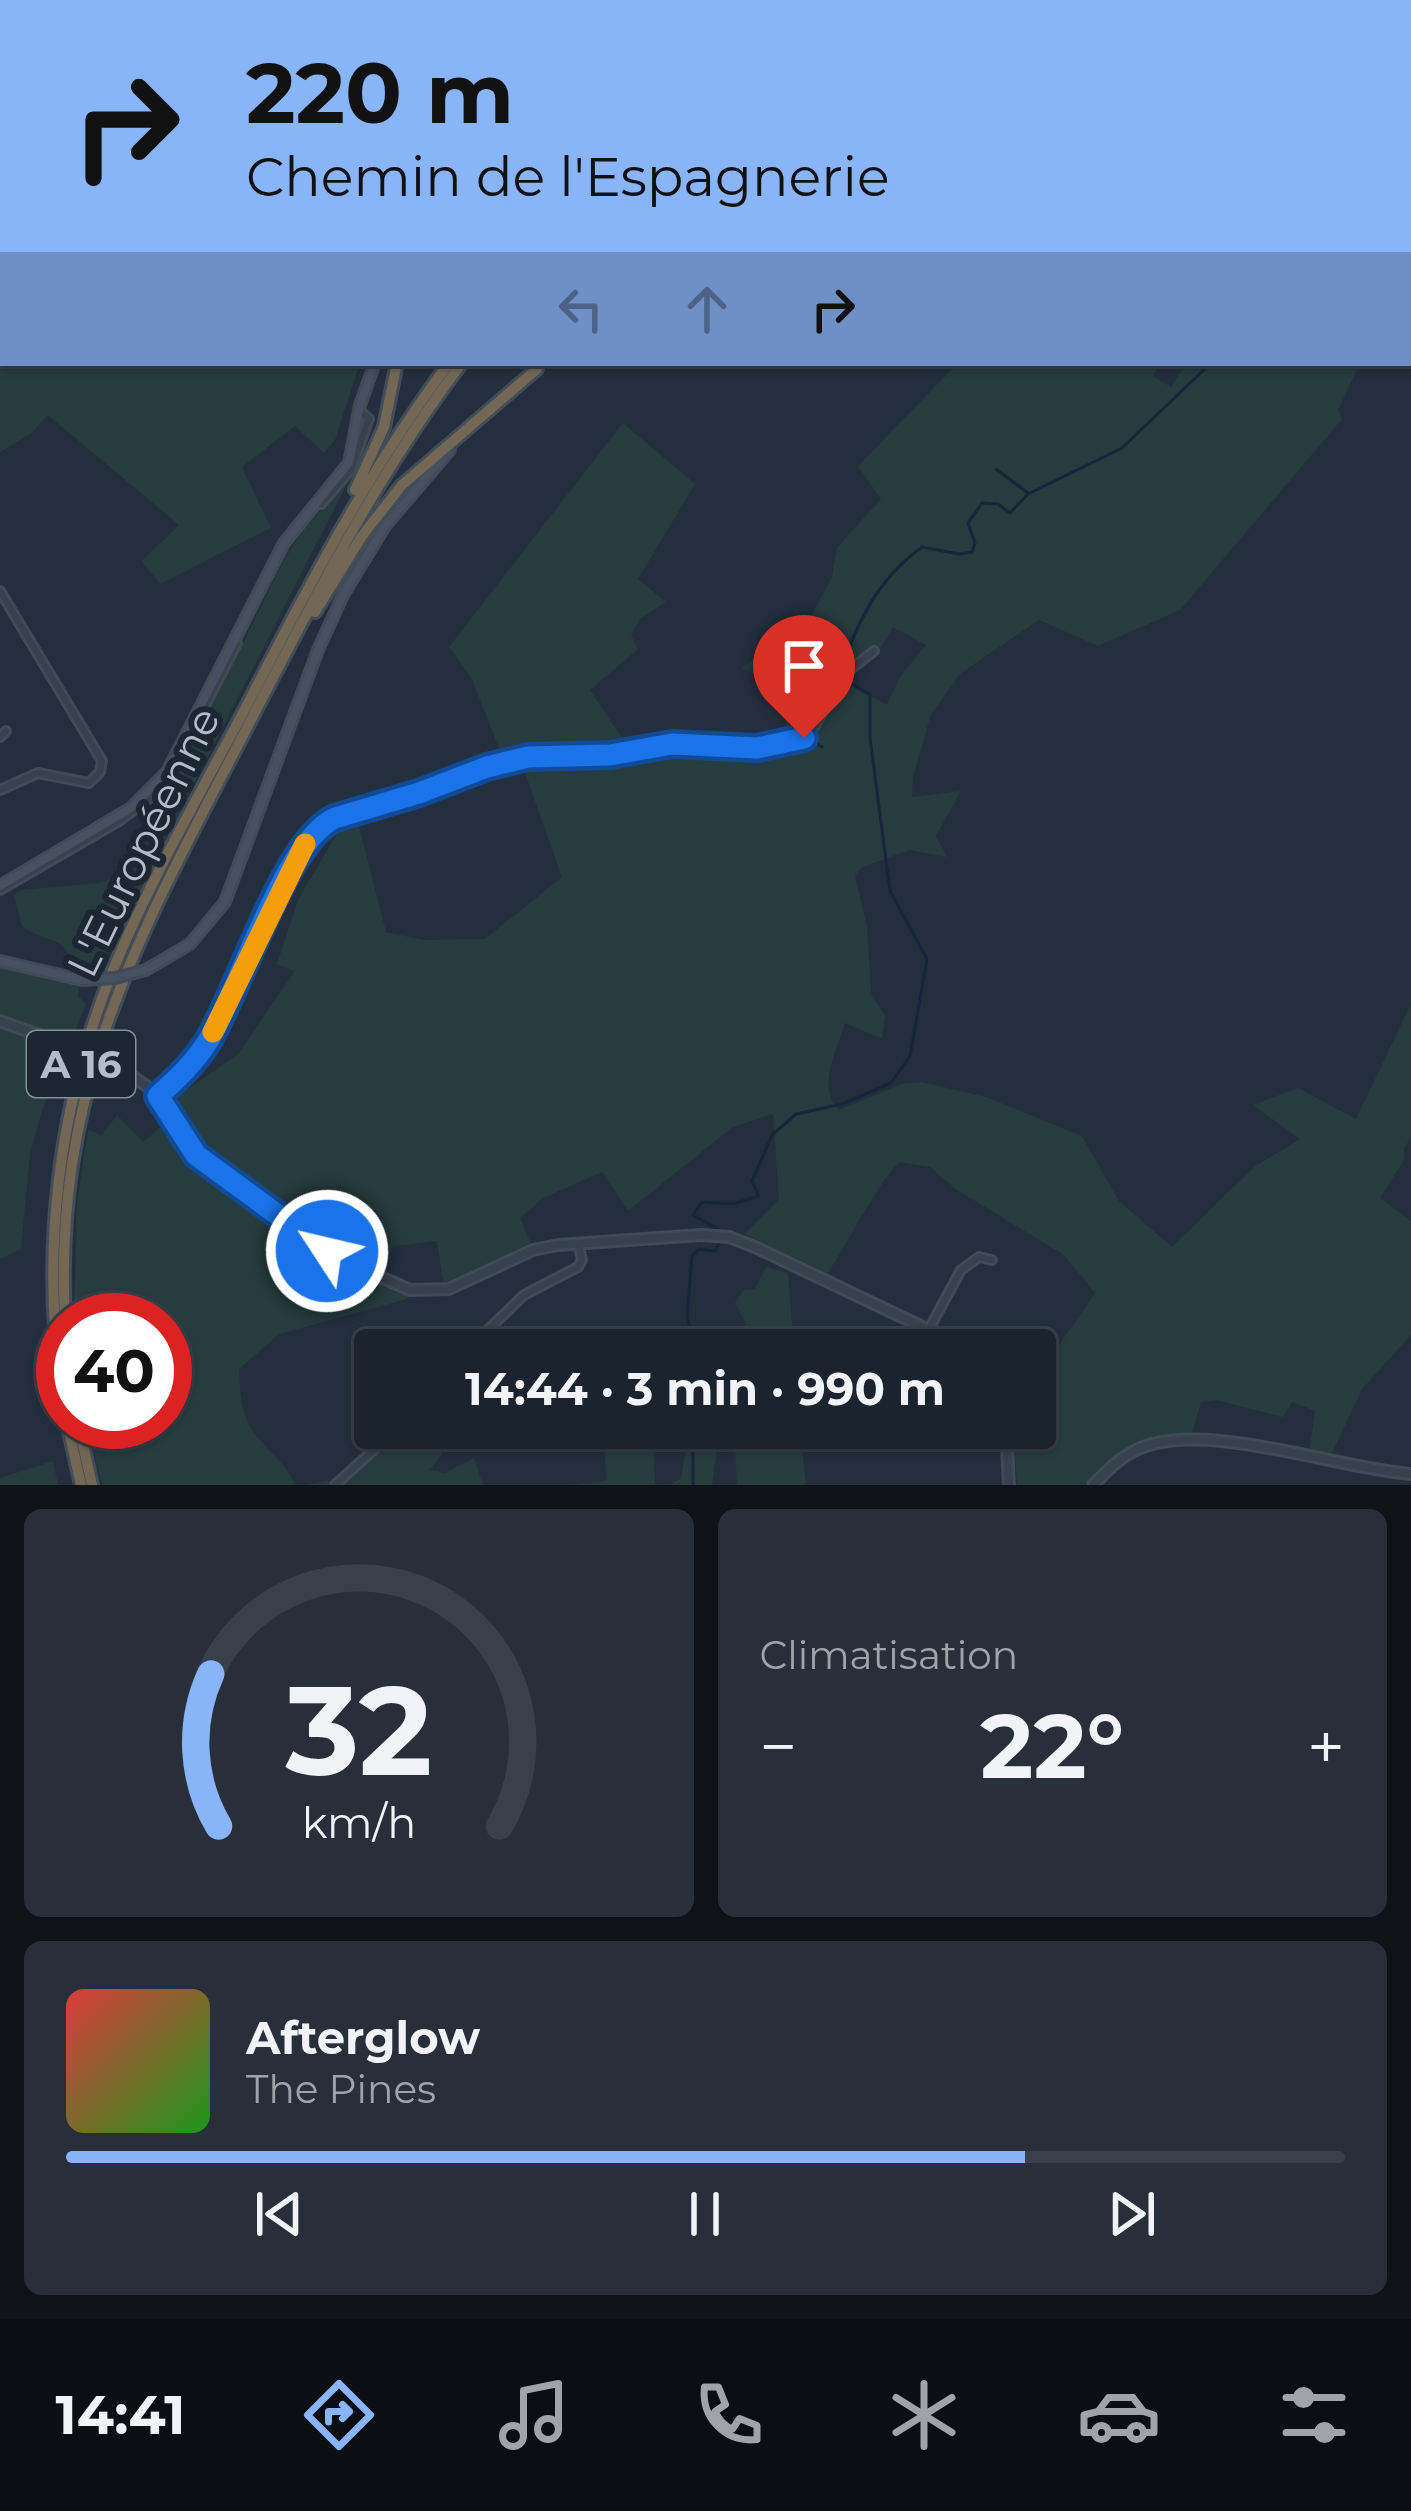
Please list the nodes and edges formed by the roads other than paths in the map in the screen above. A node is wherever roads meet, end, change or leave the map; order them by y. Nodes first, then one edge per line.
1 (374, 366) edge
2 (396, 366) edge
3 (447, 366) edge
4 (460, 366) edge
5 (540, 366) edge
6 (358, 412) junction
7 (345, 520) junction
8 (0, 591) edge
9 (249, 615) junction
10 (874, 651) dead end
11 (249, 724) junction
12 (0, 790) edge
13 (0, 888) edge
14 (0, 961) edge
15 (0, 1021) edge
16 (158, 1096) junction
17 (578, 1243) junction
18 (992, 1260) dead end
19 (54, 1293) edge
20 (65, 1293) edge
21 (489, 1329) edge
22 (927, 1329) edge
23 (930, 1329) edge
24 (73, 1449) edge
25 (84, 1449) edge
26 (375, 1449) edge
27 (1007, 1449) edge
28 (1411, 1474) edge
29 (81, 1485) edge
30 (92, 1485) edge
31 (335, 1485) edge
32 (1009, 1485) edge
33 (1093, 1485) edge

1 - 6 main road
2 - 7 highway
3 - 7 highway, L'Européenne / A 16
4 - 11 highway, L'Européenne / A 16
5 - 11 highway
5 - 14 main road, bridge
6 - 9 main road
6 - 9 street
7 - 19 highway, L'Européenne / A 16
8 - 12 street
9 - 13 main road
10 - 16 street
11 - 20 highway, L'Européenne / A 16
15 - 16 street, bridge
16 - 17 street
17 - 21 street
17 - 22 street
18 - 23 street
24 - 29 highway
25 - 30 highway
26 - 31 street
27 - 32 street
28 - 33 street

